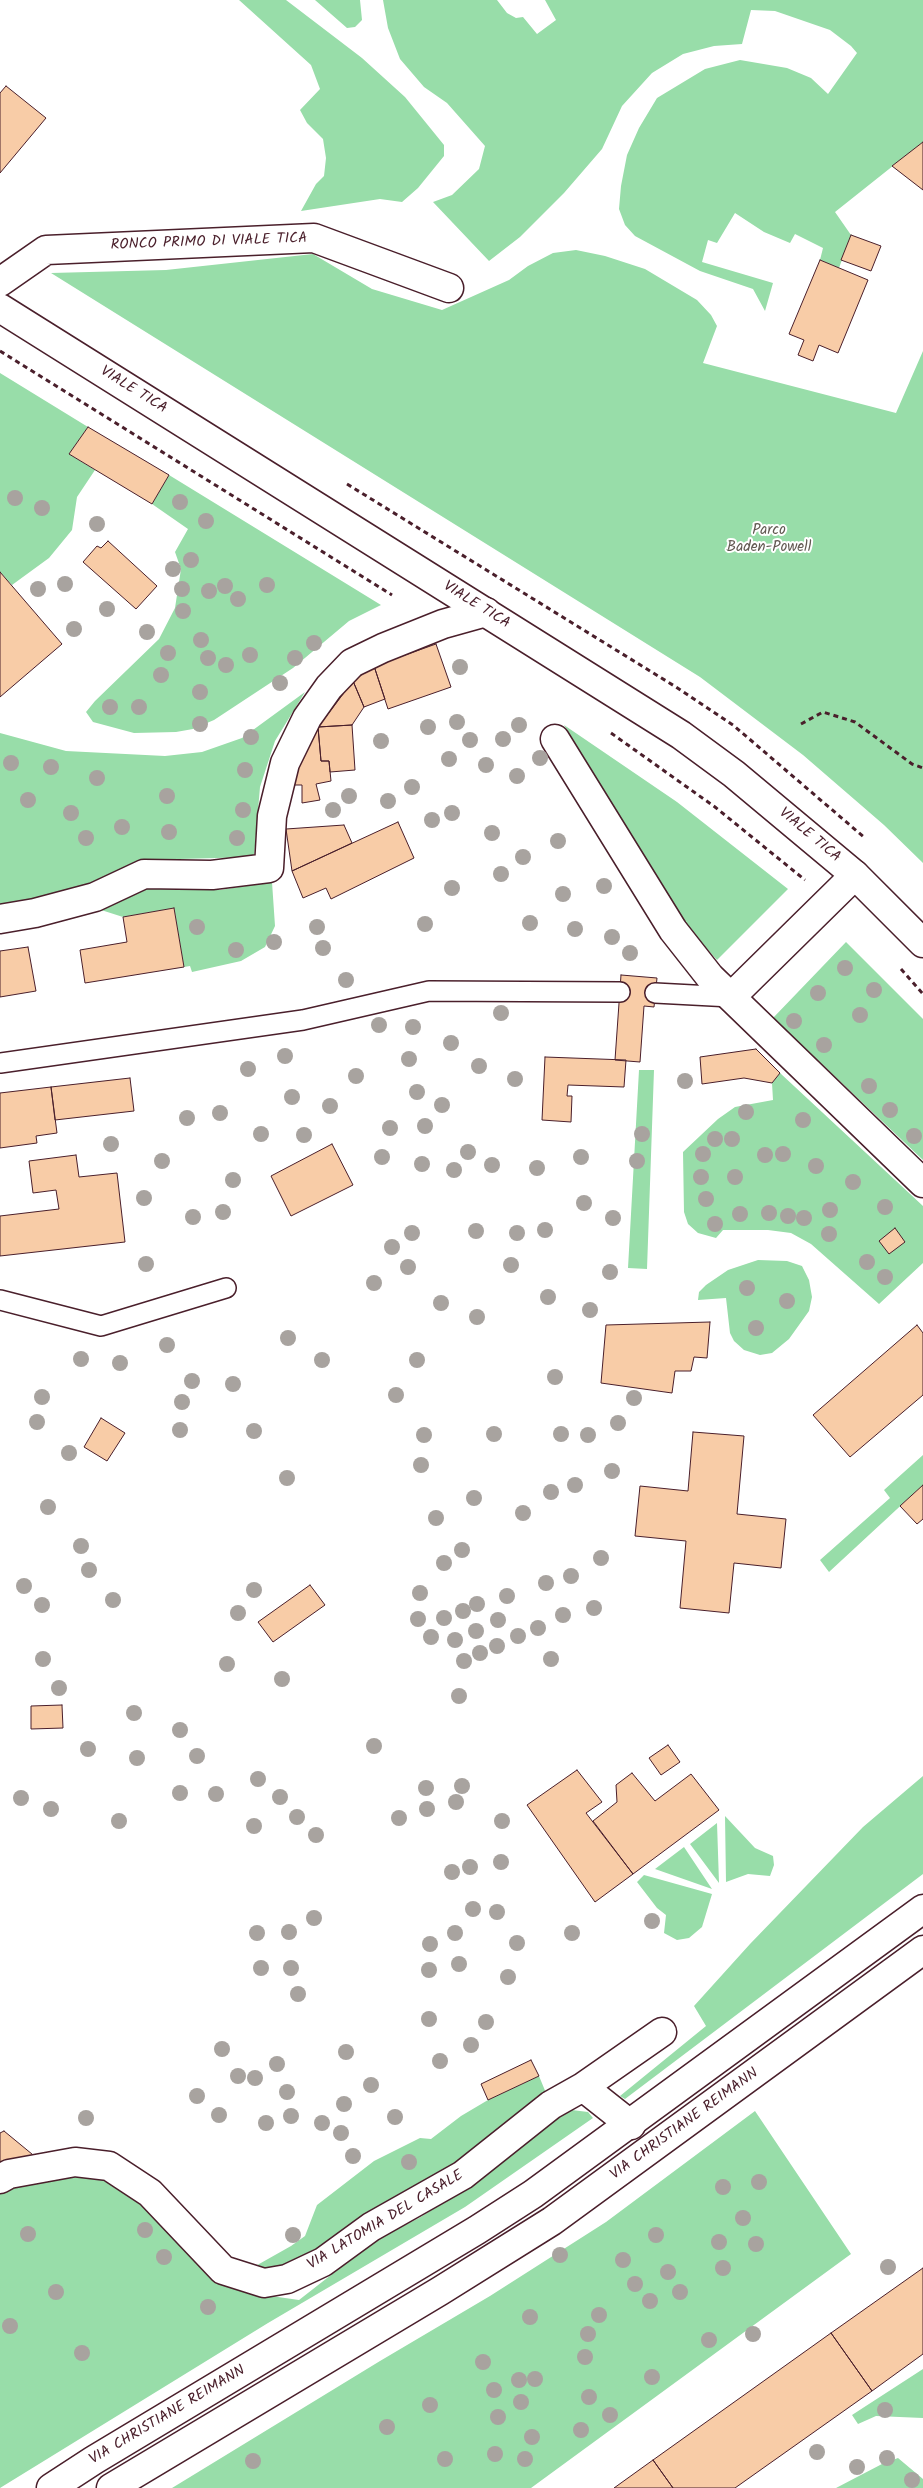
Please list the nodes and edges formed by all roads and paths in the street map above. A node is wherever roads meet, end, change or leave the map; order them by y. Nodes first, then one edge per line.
1 (0, 282) edge
2 (449, 288) dead end
3 (0, 308) edge
4 (0, 351) edge
5 (395, 597) dead end
6 (486, 612) junction
7 (801, 724) dead end
8 (610, 733) dead end
9 (555, 739) dead end
10 (923, 768) edge
11 (855, 875) junction
12 (828, 900) junction
13 (0, 919) edge
14 (923, 943) edge
15 (894, 962) dead end
16 (620, 992) dead end
17 (655, 993) dead end
18 (923, 994) edge
19 (731, 997) junction
20 (0, 1063) edge
21 (923, 1183) edge
22 (226, 1288) dead end
23 (0, 1300) edge
24 (923, 1909) edge
25 (923, 1950) edge
26 (662, 2032) dead end
27 (583, 2087) junction
28 (630, 2125) junction
29 (0, 2179) edge
30 (51, 2488) edge
31 (110, 2488) edge

1 - 2 street, RONCO PRIMO DI VIALE TICA
3 - 6 street, VIALE TICA
4 - 5 path
6 - 11 street, VIALE TICA
6 - 13 street
7 - 10 path
8 - 12 path
9 - 19 street
11 - 12 street
11 - 14 street, VIALE TICA
12 - 19 street
15 - 18 path
16 - 20 lane
17 - 19 lane
19 - 21 street
22 - 23 lane
24 - 28 street, VIA CHRISTIANE REIMANN
25 - 31 street, VIA CHRISTIANE REIMANN
26 - 27 street, VIA LATOMIA DEL CASALE
27 - 28 street
27 - 29 street, VIA LATOMIA DEL CASALE
28 - 30 street, VIA CHRISTIANE REIMANN

